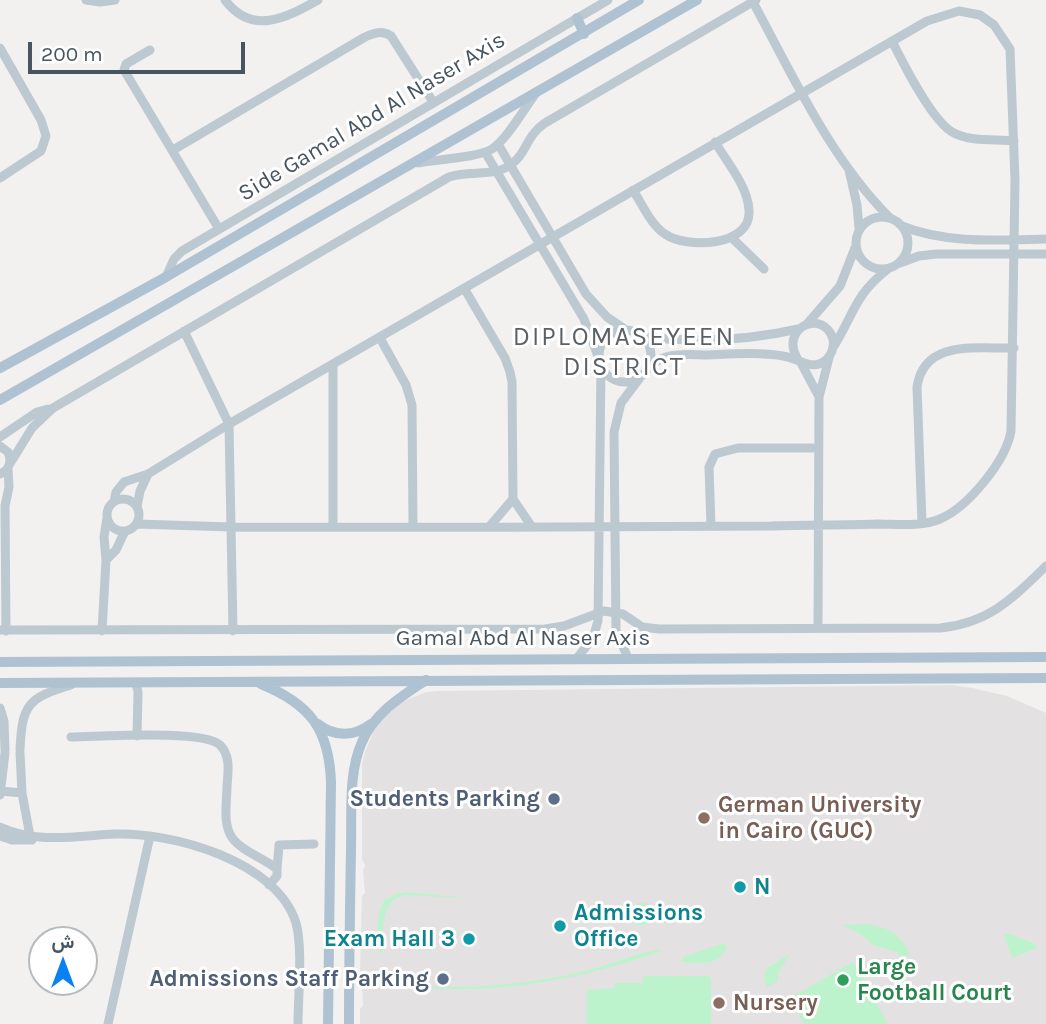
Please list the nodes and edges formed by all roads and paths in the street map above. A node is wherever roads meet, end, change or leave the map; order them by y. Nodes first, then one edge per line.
1 (86, 0) edge
2 (115, 0) edge
3 (225, 0) edge
4 (318, 0) edge
5 (608, 0) edge
6 (639, 0) edge
7 (697, 0) edge
8 (755, 1) edge
9 (577, 18) junction
10 (584, 34) junction
11 (892, 43) junction
12 (0, 48) edge
13 (150, 50) dead end
14 (538, 91) junction
15 (801, 92) junction
16 (433, 102) junction
17 (1014, 141) junction
18 (715, 142) junction
19 (498, 144) junction
20 (173, 150) junction
21 (485, 152) junction
22 (410, 164) junction
23 (510, 165) junction
24 (848, 168) junction
25 (498, 172) junction
26 (0, 178) edge
27 (633, 190) junction
28 (890, 218) junction
29 (902, 226) junction
30 (219, 229) junction
31 (859, 229) junction
32 (552, 237) junction
33 (732, 238) junction
34 (1046, 239) edge
35 (1015, 240) junction
36 (540, 244) junction
37 (855, 248) junction
38 (1015, 254) junction
39 (1046, 254) edge
40 (899, 264) junction
41 (764, 269) dead end
42 (889, 269) junction
43 (166, 277) junction
44 (464, 288) junction
45 (802, 327) junction
46 (626, 330) junction
47 (184, 331) junction
48 (642, 337) junction
49 (380, 338) junction
50 (834, 346) junction
51 (1014, 348) junction
52 (0, 355) edge
53 (829, 357) junction
54 (16, 359) junction
55 (798, 359) junction
56 (600, 363) junction
57 (333, 366) junction
58 (0, 368) edge
59 (648, 369) junction
60 (639, 379) junction
61 (818, 397) junction
62 (0, 400) edge
63 (53, 408) junction
64 (229, 424) junction
65 (0, 437) edge
66 (0, 446) edge
67 (817, 448) junction
68 (6, 468) edge
69 (148, 474) junction
70 (0, 495) edge
71 (513, 499) junction
72 (114, 502) junction
73 (5, 506) junction
74 (137, 507) junction
75 (107, 518) junction
76 (922, 523) junction
77 (136, 524) junction
78 (818, 525) junction
79 (413, 526) junction
80 (711, 526) junction
81 (232, 527) junction
82 (333, 527) junction
83 (489, 527) junction
84 (532, 527) junction
85 (601, 527) junction
86 (617, 527) junction
87 (125, 531) junction
88 (106, 560) junction
89 (1046, 566) edge
90 (598, 611) junction
91 (616, 612) junction
92 (818, 628) junction
93 (3, 631) edge
94 (102, 631) junction
95 (233, 631) junction
96 (597, 631) junction
97 (616, 631) junction
98 (1046, 657) edge
99 (577, 658) junction
100 (628, 658) junction
101 (520, 659) junction
102 (132, 661) junction
103 (164, 661) junction
104 (0, 662) edge
105 (1046, 678) edge
106 (426, 680) junction
107 (520, 680) junction
108 (164, 682) junction
109 (256, 682) junction
110 (0, 683) edge
111 (76, 683) junction
112 (136, 683) junction
113 (0, 708) edge
114 (314, 719) junction
115 (373, 722) junction
116 (138, 736) junction
117 (71, 737) dead end
118 (21, 748) junction
119 (4, 752) edge
120 (1, 793) edge
121 (22, 793) junction
122 (0, 827) edge
123 (0, 836) edge
124 (150, 836) junction
125 (35, 837) junction
126 (331, 838) junction
127 (351, 838) junction
128 (314, 844) dead end
129 (277, 869) junction
130 (269, 885) junction
131 (108, 1024) edge
132 (298, 1024) edge
133 (328, 1024) edge
134 (349, 1024) edge

1 - 2 street
3 - 4 street
5 - 9 street, Side Gamal Abd Al Naser Axis
6 - 10 main road
7 - 14 main road
8 - 15 street
8 - 23 street
9 - 10 main road
9 - 16 street, Side Gamal Abd Al Naser Axis
10 - 43 main road
11 - 15 street
11 - 17 street
11 - 17 street
12 - 26 street
13 - 20 street
14 - 19 street
14 - 22 main road
15 - 18 street
15 - 24 street
16 - 20 street
16 - 30 street, Side Gamal Abd Al Naser Axis
17 - 35 street
18 - 27 street
18 - 33 street
19 - 21 street
19 - 23 street
20 - 30 street
21 - 22 street
21 - 25 street
22 - 62 main road
23 - 25 street
23 - 32 street
24 - 28 street
24 - 31 street
25 - 36 street
25 - 47 street
27 - 32 street
27 - 33 street
28 - 29 street
28 - 31 street
29 - 35 street
29 - 40 street
30 - 43 street, Side Gamal Abd Al Naser Axis
31 - 37 street
32 - 36 street
32 - 46 street
33 - 41 street
34 - 35 street
35 - 38 street
36 - 44 street
36 - 56 street
37 - 42 street
37 - 45 street
38 - 39 street
38 - 40 street
38 - 51 street
40 - 42 street
42 - 50 street
43 - 54 main road
44 - 49 street
44 - 71 street
45 - 48 street
45 - 50 street
45 - 55 street
46 - 48 street
46 - 56 street
47 - 63 street
47 - 64 street
48 - 59 street
49 - 57 street
49 - 79 street
50 - 53 street
51 - 76 street
51 - 76 street
52 - 54 main road
53 - 55 street
53 - 61 street
54 - 58 main road
55 - 59 street
55 - 61 street
56 - 60 street
56 - 85 street
57 - 64 street
57 - 82 street
59 - 60 street
60 - 86 street
61 - 67 street
63 - 65 street
63 - 68 street
64 - 69 street
64 - 81 street
66 - 68 street
67 - 78 street
67 - 80 street
68 - 73 street
69 - 72 street
69 - 74 street
70 - 73 street
71 - 83 street
71 - 84 street
72 - 74 street
72 - 75 street
73 - 93 street
74 - 77 street
75 - 87 street
75 - 88 street
76 - 78 street
77 - 81 street
77 - 87 street
78 - 80 street
78 - 92 street
79 - 82 street
79 - 83 street
80 - 86 street
81 - 82 street
81 - 95 street
83 - 84 street
84 - 85 street
85 - 86 street
85 - 90 street
86 - 91 street
87 - 88 street
88 - 94 street
89 - 92 street
90 - 91 street
90 - 95 street
90 - 96 street
91 - 92 street
91 - 97 street
93 - 94 street
94 - 95 street
96 - 97 street
96 - 99 street
97 - 100 street
98 - 100 main road, Gamal Abd Al Naser Axis
99 - 100 main road, Gamal Abd Al Naser Axis
99 - 101 main road, Gamal Abd Al Naser Axis
101 - 103 main road, Gamal Abd Al Naser Axis
101 - 107 main road
102 - 103 main road, Gamal Abd Al Naser Axis
102 - 104 main road, Gamal Abd Al Naser Axis
102 - 112 main road
103 - 108 main road
105 - 107 main road, Gamal Abd Al Naser Axis
106 - 107 main road, Gamal Abd Al Naser Axis
106 - 109 main road, Gamal Abd Al Naser Axis
106 - 115 main road
108 - 109 main road, Gamal Abd Al Naser Axis
108 - 112 main road, Gamal Abd Al Naser Axis
109 - 114 main road
110 - 111 main road, Gamal Abd Al Naser Axis
111 - 112 main road, Gamal Abd Al Naser Axis
111 - 118 street
112 - 116 street
113 - 119 street
114 - 115 main road
114 - 126 main road
115 - 127 main road
116 - 117 street
116 - 129 street
118 - 119 street
118 - 121 street
119 - 120 street
120 - 121 street
121 - 125 street
122 - 125 street
123 - 125 street
124 - 125 street
124 - 130 street
124 - 131 street
126 - 127 main road
126 - 133 main road
127 - 134 main road
128 - 129 street
129 - 130 street
130 - 132 street

